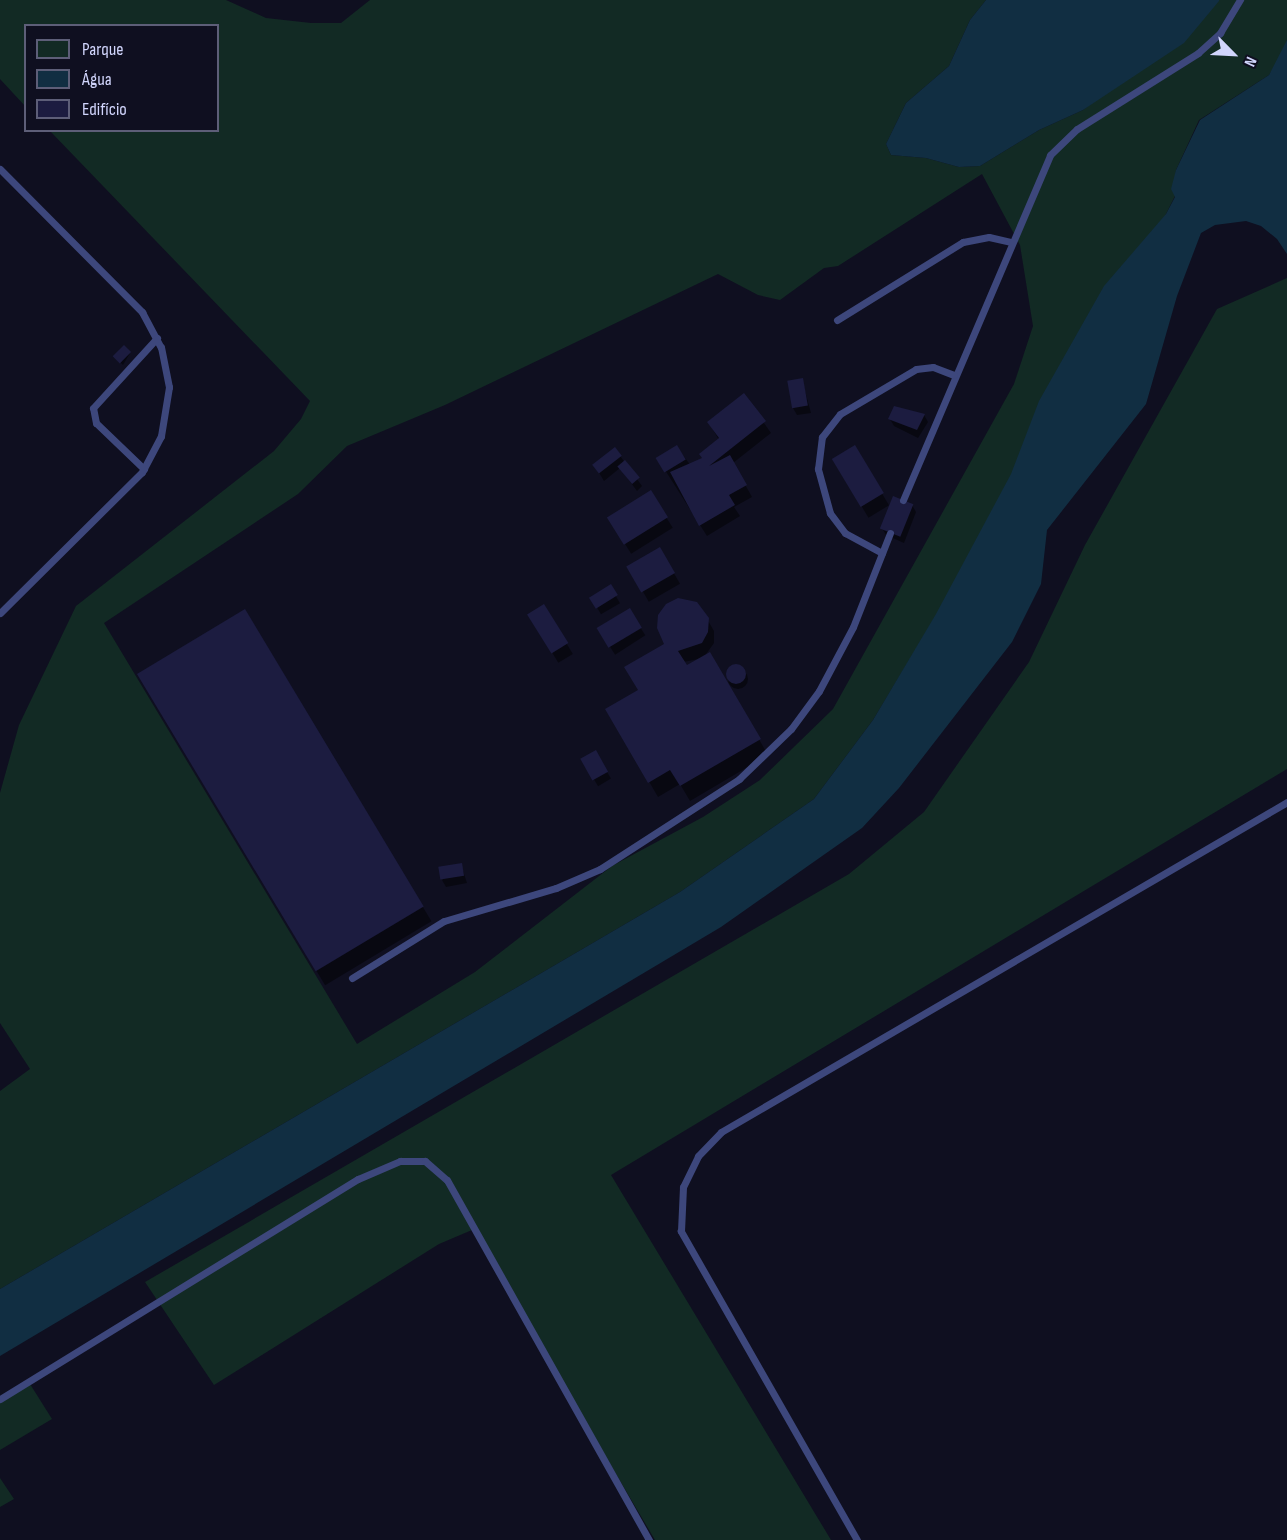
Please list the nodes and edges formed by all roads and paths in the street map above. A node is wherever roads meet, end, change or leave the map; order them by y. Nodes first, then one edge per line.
1 (1240, 0) edge
2 (0, 169) edge
3 (1011, 242) junction
4 (837, 320) dead end
5 (158, 338) junction
6 (954, 375) junction
7 (144, 469) junction
8 (903, 500) dead end
9 (890, 533) dead end
10 (882, 553) junction
11 (0, 613) edge
12 (1287, 801) edge
13 (352, 978) dead end
14 (0, 1399) edge
15 (649, 1540) edge
16 (857, 1540) edge

1 - 3 lane
2 - 5 lane
3 - 4 lane
3 - 6 lane
5 - 7 lane
5 - 7 lane
6 - 8 lane
6 - 10 lane
7 - 11 lane
9 - 10 lane
10 - 13 lane
12 - 16 lane
14 - 15 lane

